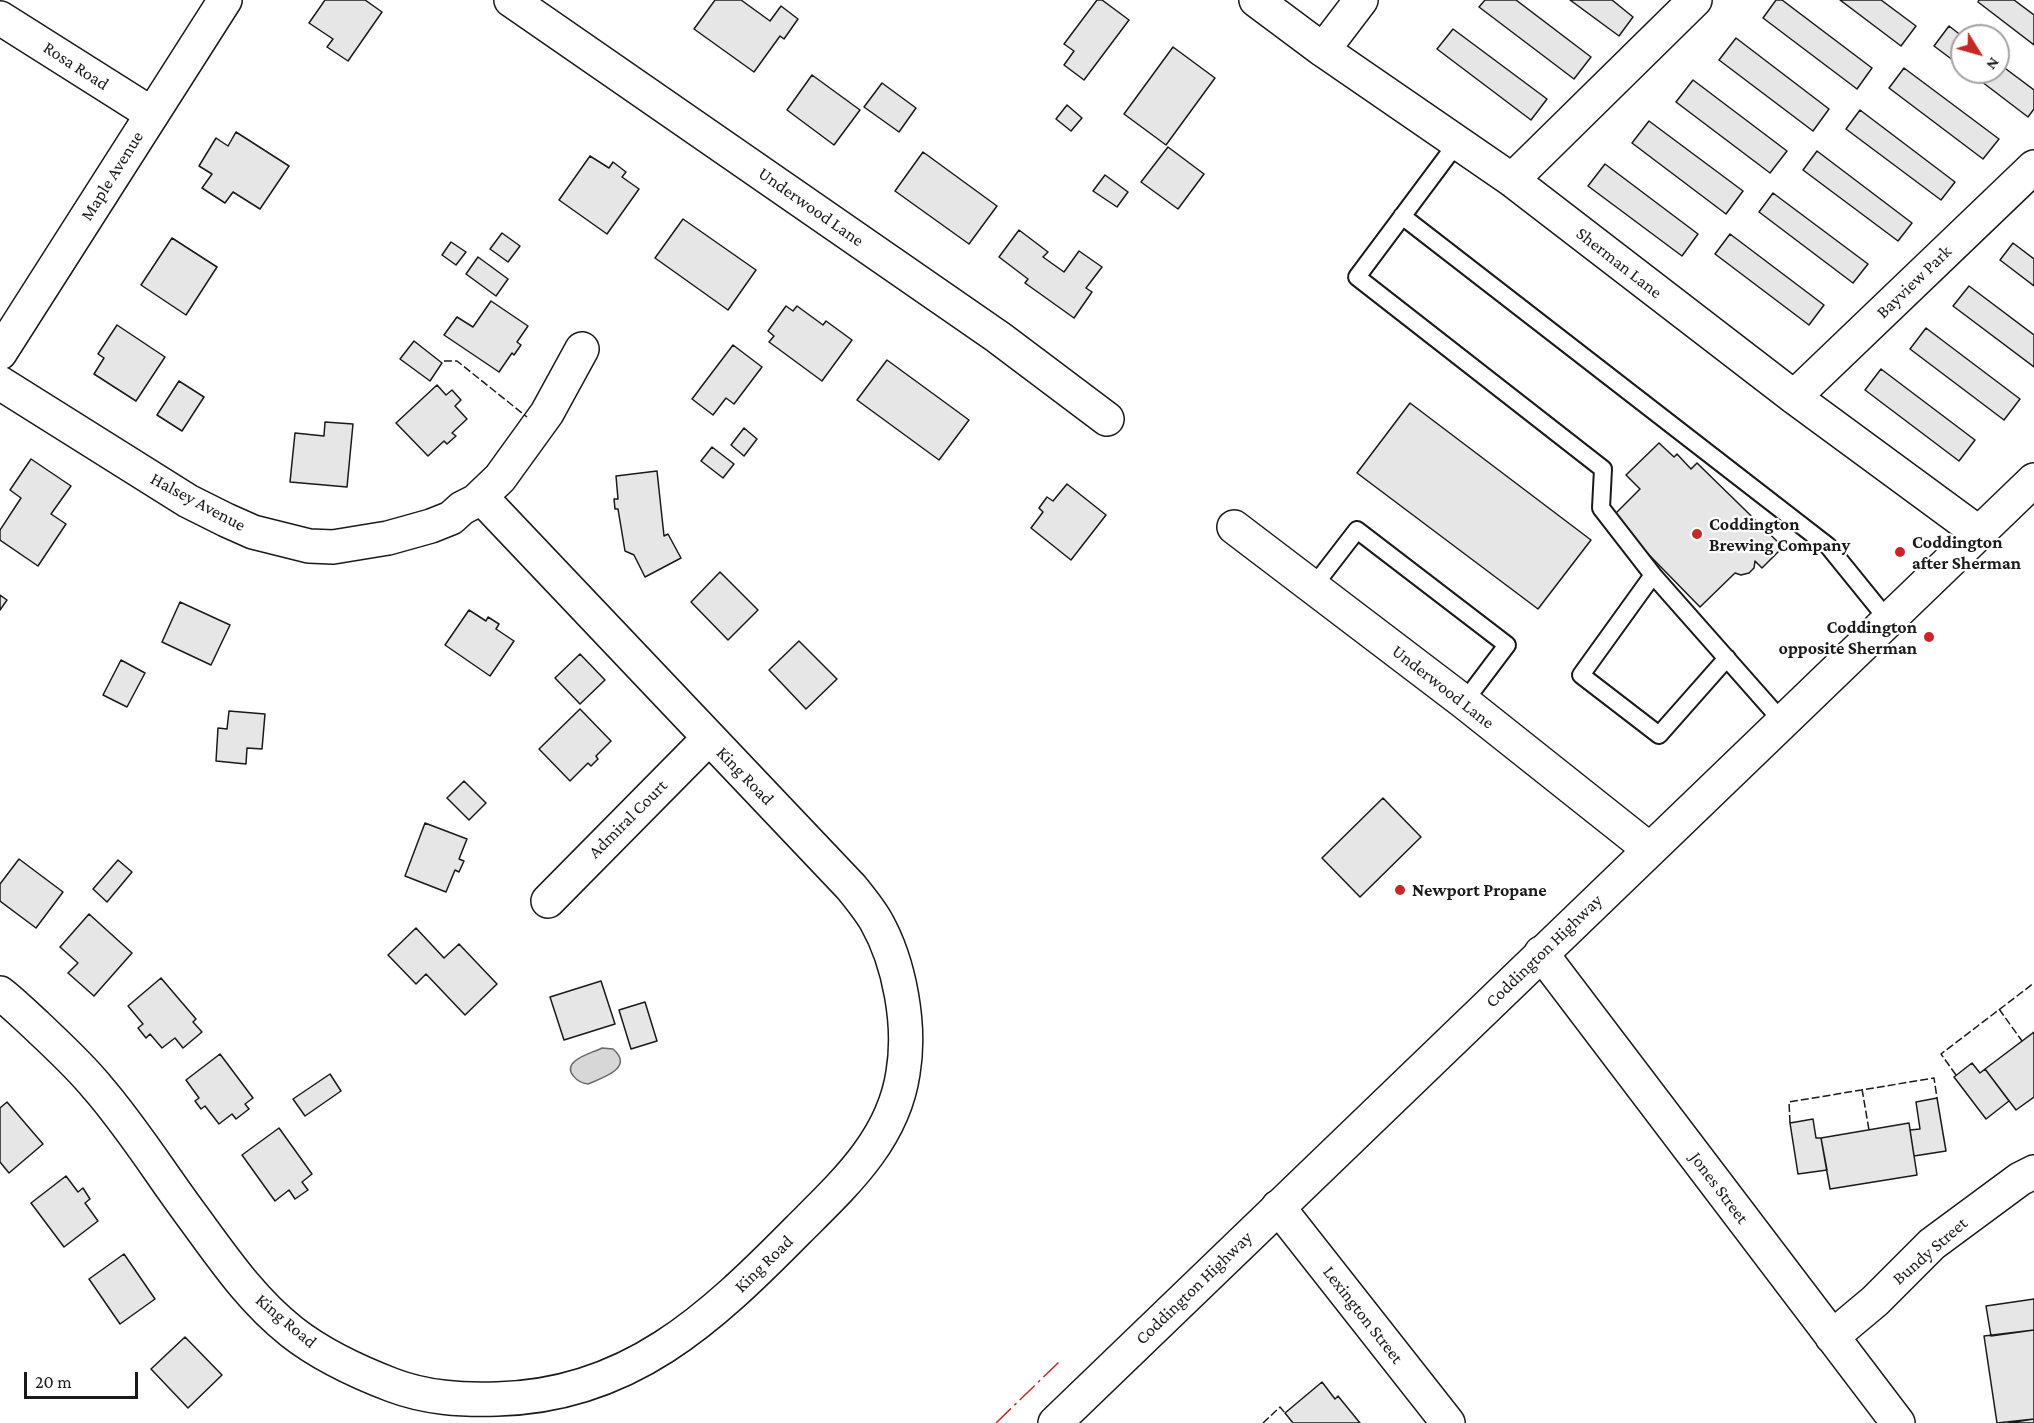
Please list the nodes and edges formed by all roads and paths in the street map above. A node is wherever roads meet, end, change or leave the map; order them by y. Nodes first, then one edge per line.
1 (225, 0) edge
2 (511, 0) edge
3 (1256, 0) edge
4 (1361, 0) edge
5 (1695, 0) edge
6 (0, 18) edge
7 (1323, 50) junction
8 (152, 114) junction
9 (1457, 143) junction
10 (2034, 167) edge
11 (1512, 180) junction
12 (1402, 216) junction
13 (582, 349) dead end
14 (0, 353) edge
15 (0, 383) edge
16 (1794, 398) junction
17 (1107, 419) dead end
18 (2034, 480) edge
19 (482, 497) junction
20 (1234, 527) dead end
21 (1979, 533) junction
22 (1653, 576) junction
23 (1313, 587) junction
24 (1888, 620) junction
25 (1727, 658) junction
26 (1464, 702) junction
27 (1782, 721) junction
28 (709, 738) junction
29 (1649, 849) junction
30 (548, 901) dead end
31 (1541, 953) junction
32 (0, 993) edge
33 (2034, 1172) edge
34 (1278, 1207) junction
35 (1832, 1337) junction
36 (432, 1410) edge
37 (1055, 1423) edge
38 (1448, 1423) edge
39 (1898, 1423) edge

1 - 8 main road, Maple Avenue
2 - 17 main road, Underwood Lane
3 - 7 main road, Sherman Lane
4 - 7 main road
5 - 11 main road
6 - 8 main road, Rosa Road
7 - 9 main road, Sherman Lane
8 - 14 main road, Maple Avenue
9 - 11 main road, Sherman Lane
9 - 12 lane
10 - 16 main road, Bayview Park
11 - 16 main road, Sherman Lane
12 - 22 lane
12 - 24 lane
13 - 19 main road, Halsey Avenue
15 - 19 main road, Halsey Avenue
16 - 21 main road, Sherman Lane
18 - 21 main road, Coddington Highway
19 - 28 main road, King Road
20 - 23 main road, Underwood Lane
21 - 24 main road, Coddington Highway
22 - 25 lane
22 - 25 lane
23 - 26 main road, Underwood Lane
23 - 26 lane
24 - 27 main road, Coddington Highway
25 - 27 lane
26 - 29 main road, Underwood Lane
27 - 29 main road, Coddington Highway
28 - 30 main road, Admiral Court
28 - 36 main road, King Road
29 - 31 main road, Coddington Highway
31 - 34 main road, Coddington Highway
31 - 35 main road, Jones Street
32 - 36 main road, King Road
33 - 35 main road, Bundy Street
34 - 37 main road, Coddington Highway
34 - 38 main road, Lexington Street
35 - 39 main road, Jones Street

